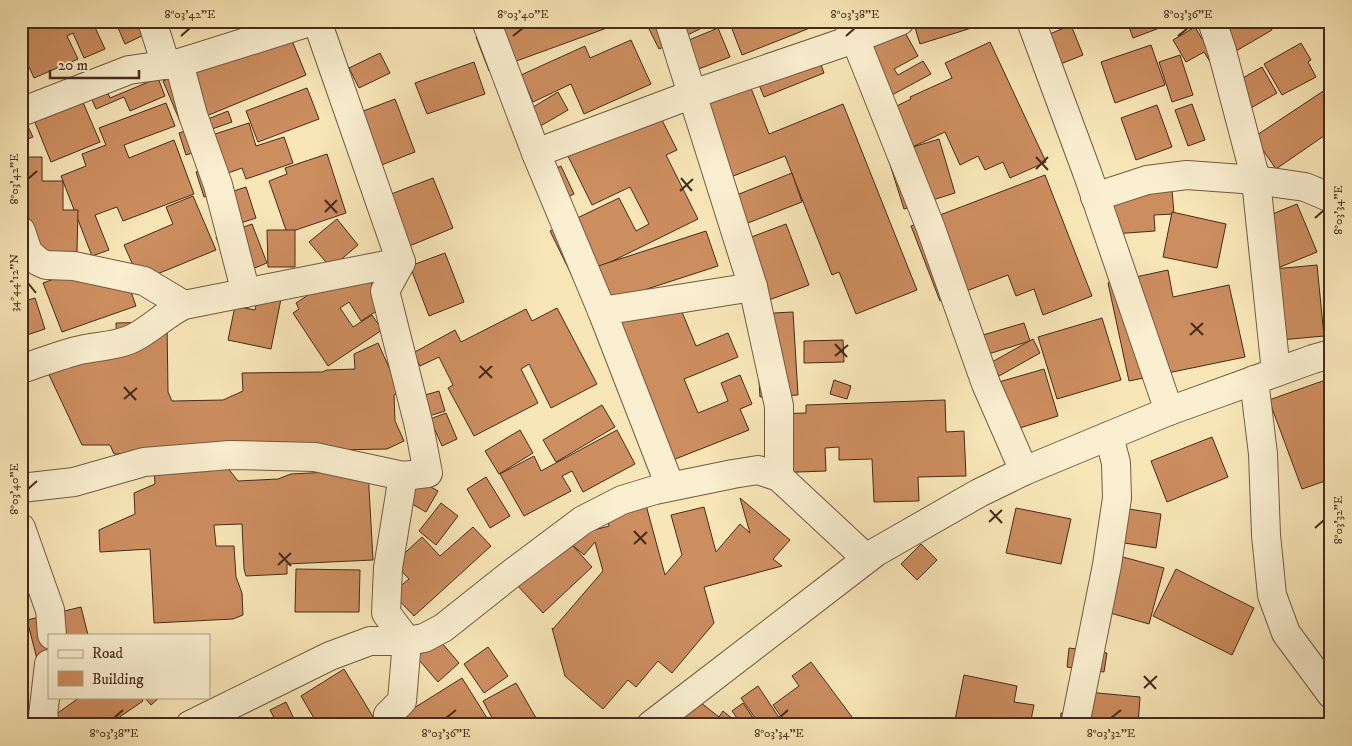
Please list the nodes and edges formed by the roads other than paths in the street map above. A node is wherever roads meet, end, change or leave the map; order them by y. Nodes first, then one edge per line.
1 (152, 21) edge
2 (312, 21) edge
3 (317, 21) edge
4 (486, 21) edge
5 (669, 21) edge
6 (900, 21) edge
7 (1031, 21) edge
8 (1212, 21) edge
9 (851, 30) edge
10 (173, 64) junction
11 (693, 94) junction
12 (21, 112) edge
13 (536, 153) junction
14 (1256, 180) junction
15 (1095, 196) junction
16 (1331, 198) edge
17 (21, 231) edge
18 (401, 262) junction
19 (753, 287) junction
20 (246, 293) junction
21 (184, 305) junction
22 (602, 311) junction
23 (1331, 354) edge
24 (21, 370) edge
25 (1265, 376) junction
26 (1169, 411) junction
27 (1109, 436) junction
28 (1024, 471) junction
29 (403, 476) junction
30 (779, 477) junction
31 (670, 486) junction
32 (21, 488) edge
33 (21, 528) edge
34 (866, 558) junction
35 (52, 634) edge
36 (407, 641) junction
37 (48, 673) edge
38 (1331, 694) edge
39 (46, 725) edge
40 (190, 725) edge
41 (391, 725) edge
42 (651, 725) edge
43 (1076, 725) edge

1 - 10 street
2 - 10 street
3 - 18 street
4 - 13 street
5 - 11 street
6 - 9 street
7 - 15 street
8 - 14 street
9 - 11 street
9 - 28 street
10 - 12 street
10 - 20 street
11 - 13 street
11 - 19 street
13 - 22 street
14 - 15 street
14 - 16 street
14 - 25 street
15 - 26 street
17 - 21 street
18 - 20 street
18 - 29 street
19 - 22 street
19 - 30 street
20 - 21 street
21 - 24 street
22 - 31 street
23 - 25 street
25 - 26 street
25 - 38 street
26 - 27 street
27 - 28 street
27 - 43 street
28 - 34 street
29 - 32 street
29 - 36 street
30 - 31 street
30 - 34 street
31 - 36 street
33 - 35 street
34 - 42 street
36 - 40 street
36 - 41 street
37 - 39 street

